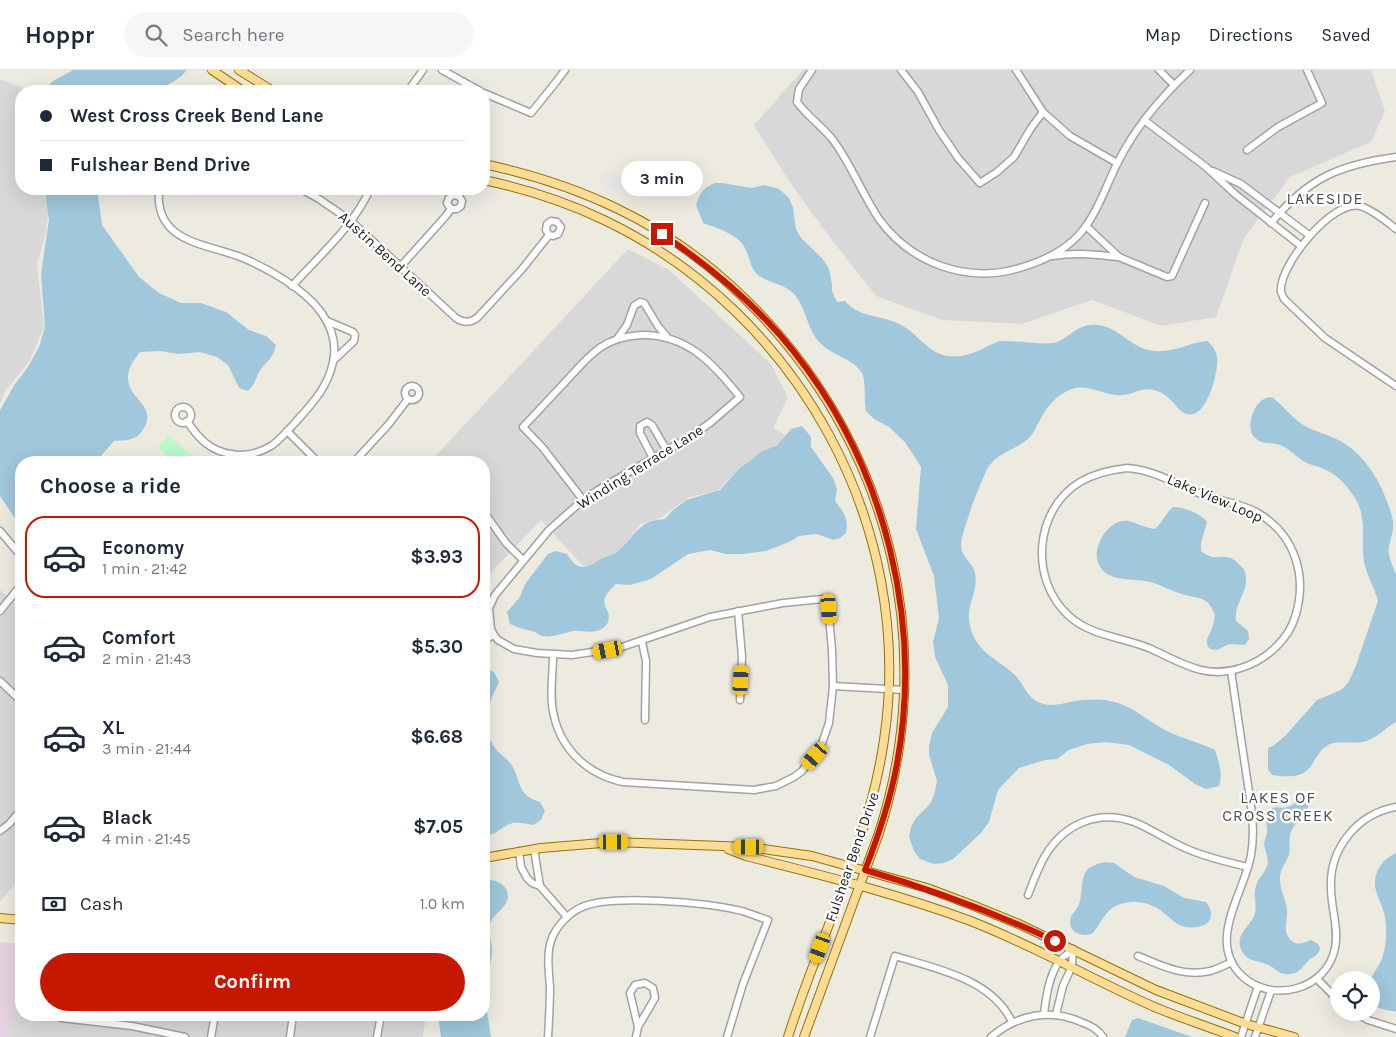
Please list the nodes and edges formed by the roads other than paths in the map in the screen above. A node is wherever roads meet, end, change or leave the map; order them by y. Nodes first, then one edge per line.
1 (212, 70) edge
2 (240, 70) edge
3 (423, 70) edge
4 (442, 70) edge
5 (565, 70) edge
6 (812, 70) edge
7 (901, 70) edge
8 (1016, 70) edge
9 (1159, 70) edge
10 (1190, 70) edge
11 (1306, 70) edge
12 (234, 85) edge
13 (264, 85) edge
14 (412, 85) edge
15 (469, 85) edge
16 (1174, 85) junction
17 (490, 96) edge
18 (1044, 112) junction
19 (1144, 120) junction
20 (1247, 150) dead end
21 (1396, 156) edge
22 (1117, 163) junction
23 (490, 165) edge
24 (1206, 167) junction
25 (490, 181) edge
26 (565, 187) junction
27 (159, 195) edge
28 (312, 195) edge
29 (367, 195) edge
30 (560, 201) junction
31 (1205, 203) dead end
32 (451, 208) dead end
33 (1279, 212) junction
34 (351, 221) junction
35 (1271, 223) junction
36 (1086, 226) junction
37 (1396, 229) edge
38 (549, 235) dead end
39 (1309, 235) junction
40 (1301, 246) junction
41 (1050, 256) junction
42 (1119, 257) junction
43 (401, 266) junction
44 (292, 286) junction
45 (755, 309) junction
46 (744, 320) junction
47 (327, 321) junction
48 (667, 338) junction
49 (617, 339) junction
50 (334, 362) junction
51 (1396, 386) edge
52 (408, 399) dead end
53 (187, 421) dead end
54 (287, 431) junction
55 (667, 451) junction
56 (253, 454) joint
57 (312, 456) edge
58 (360, 456) edge
59 (654, 458) junction
60 (864, 470) junction
61 (849, 476) junction
62 (583, 500) junction
63 (490, 520) edge
64 (0, 531) edge
65 (15, 549) edge
66 (523, 560) junction
67 (15, 592) edge
68 (490, 609) edge
69 (0, 611) edge
70 (738, 611) junction
71 (490, 620) edge
72 (494, 635) junction
73 (490, 637) edge
74 (642, 642) junction
75 (553, 655) junction
76 (1231, 671) junction
77 (0, 680) edge
78 (833, 686) junction
79 (889, 689) junction
80 (905, 690) junction
81 (15, 694) edge
82 (740, 700) dead end
83 (645, 720) dead end
84 (1396, 807) edge
85 (15, 816) edge
86 (0, 831) edge
87 (724, 847) junction
88 (534, 849) junction
89 (519, 851) junction
90 (490, 857) edge
91 (850, 866) junction
92 (1248, 867) junction
93 (865, 870) junction
94 (845, 880) junction
95 (859, 885) junction
96 (540, 886) junction
97 (1028, 895) dead end
98 (0, 918) edge
99 (566, 918) junction
100 (15, 919) edge
101 (1073, 949) junction
102 (1138, 956) dead end
103 (1060, 960) junction
104 (1232, 962) junction
105 (1072, 966) junction
106 (1317, 979) junction
107 (1258, 986) junction
108 (1271, 991) junction
109 (1330, 992) edge
110 (1044, 1014) junction
111 (1056, 1014) junction
112 (96, 1021) edge
113 (214, 1021) edge
114 (292, 1021) edge
115 (380, 1021) edge
116 (1371, 1021) edge
117 (1012, 1022) junction
118 (1246, 1024) junction
119 (638, 1027) junction
120 (1258, 1028) junction
121 (1396, 1029) edge
122 (185, 1037) edge
123 (211, 1037) edge
124 (290, 1037) edge
125 (377, 1037) edge
126 (548, 1037) edge
127 (636, 1037) edge
128 (727, 1037) edge
129 (790, 1037) edge
130 (804, 1037) edge
131 (870, 1037) edge
132 (991, 1037) edge
133 (1103, 1037) edge
134 (1235, 1037) edge
135 (1241, 1037) edge
136 (1255, 1037) edge
137 (1294, 1037) edge

1 - 12 main road
2 - 13 main road
3 - 14 street
4 - 15 street
5 - 17 street
6 - 41 street
7 - 18 street
8 - 18 street
9 - 16 street
10 - 16 street
11 - 20 street
16 - 19 street
18 - 22 street
19 - 22 street
19 - 24 street
21 - 33 street
22 - 36 street
23 - 26 main road, Fulshear Bend Drive
24 - 33 street
24 - 35 street
25 - 30 main road, Fulshear Bend Drive
26 - 30 main road
26 - 45 main road, Fulshear Bend Drive
27 - 44 street
28 - 34 street, Austin Bend Lane
29 - 34 street
30 - 46 main road, Fulshear Bend Drive
31 - 42 street
32 - 43 street
33 - 35 street
33 - 39 street
34 - 43 street, Austin Bend Lane
34 - 44 street
35 - 40 street
36 - 41 street
36 - 42 street
37 - 39 street
38 - 43 street, Austin Bend Lane
39 - 40 street
40 - 51 street
41 - 42 street
44 - 47 street
45 - 46 main road
45 - 60 main road, Fulshear Bend Drive
46 - 61 main road, Fulshear Bend Drive
47 - 50 street
47 - 50 street
48 - 49 street
48 - 49 street
48 - 55 street, Winding Terrace Lane
49 - 62 street
50 - 54 street
52 - 58 street
53 - 56 street
54 - 56 street
54 - 57 street
55 - 59 street, Winding Terrace Lane
55 - 59 street
59 - 62 street, Winding Terrace Lane
60 - 61 main road
60 - 80 main road, Fulshear Bend Drive
61 - 79 main road, Fulshear Bend Drive
62 - 66 street, Winding Terrace Lane
63 - 66 street
64 - 65 street
66 - 68 street, Winding Terrace Lane
67 - 69 street
70 - 74 street
70 - 78 street
70 - 82 street
71 - 72 street, Winding Terrace Lane
72 - 73 street
72 - 75 street
74 - 75 street
74 - 83 street
75 - 78 street
76 - 76 street, Lake View Loop
76 - 92 street
77 - 81 street
78 - 79 street
79 - 80 street
79 - 91 main road, Fulshear Bend Drive
80 - 93 main road, Fulshear Bend Drive
84 - 106 street
85 - 86 street
87 - 88 main road
87 - 91 main road
87 - 94 main road
88 - 89 main road
88 - 96 street
89 - 90 main road
89 - 96 street
91 - 93 main road
91 - 94 main road, Fulshear Bend Drive
92 - 97 street
92 - 104 street
93 - 95 main road, Fulshear Bend Drive
93 - 101 main road
94 - 95 main road
94 - 129 main road, Fulshear Bend Drive
95 - 103 main road
95 - 130 main road, Fulshear Bend Drive
96 - 99 street
98 - 100 main road
99 - 126 street
99 - 128 street
101 - 103 street
101 - 105 street
101 - 118 main road
102 - 104 street
103 - 105 main road
103 - 110 street
104 - 107 street
105 - 111 street
105 - 134 main road
106 - 108 street
106 - 109 street
107 - 108 street
107 - 118 street
108 - 120 street
110 - 111 street
110 - 117 street
111 - 133 street
112 - 122 street
113 - 123 street
114 - 124 street
115 - 125 street
116 - 121 street
117 - 131 street
117 - 132 street
118 - 120 main road
118 - 135 street
119 - 119 street
119 - 127 street
120 - 136 street
120 - 137 main road

